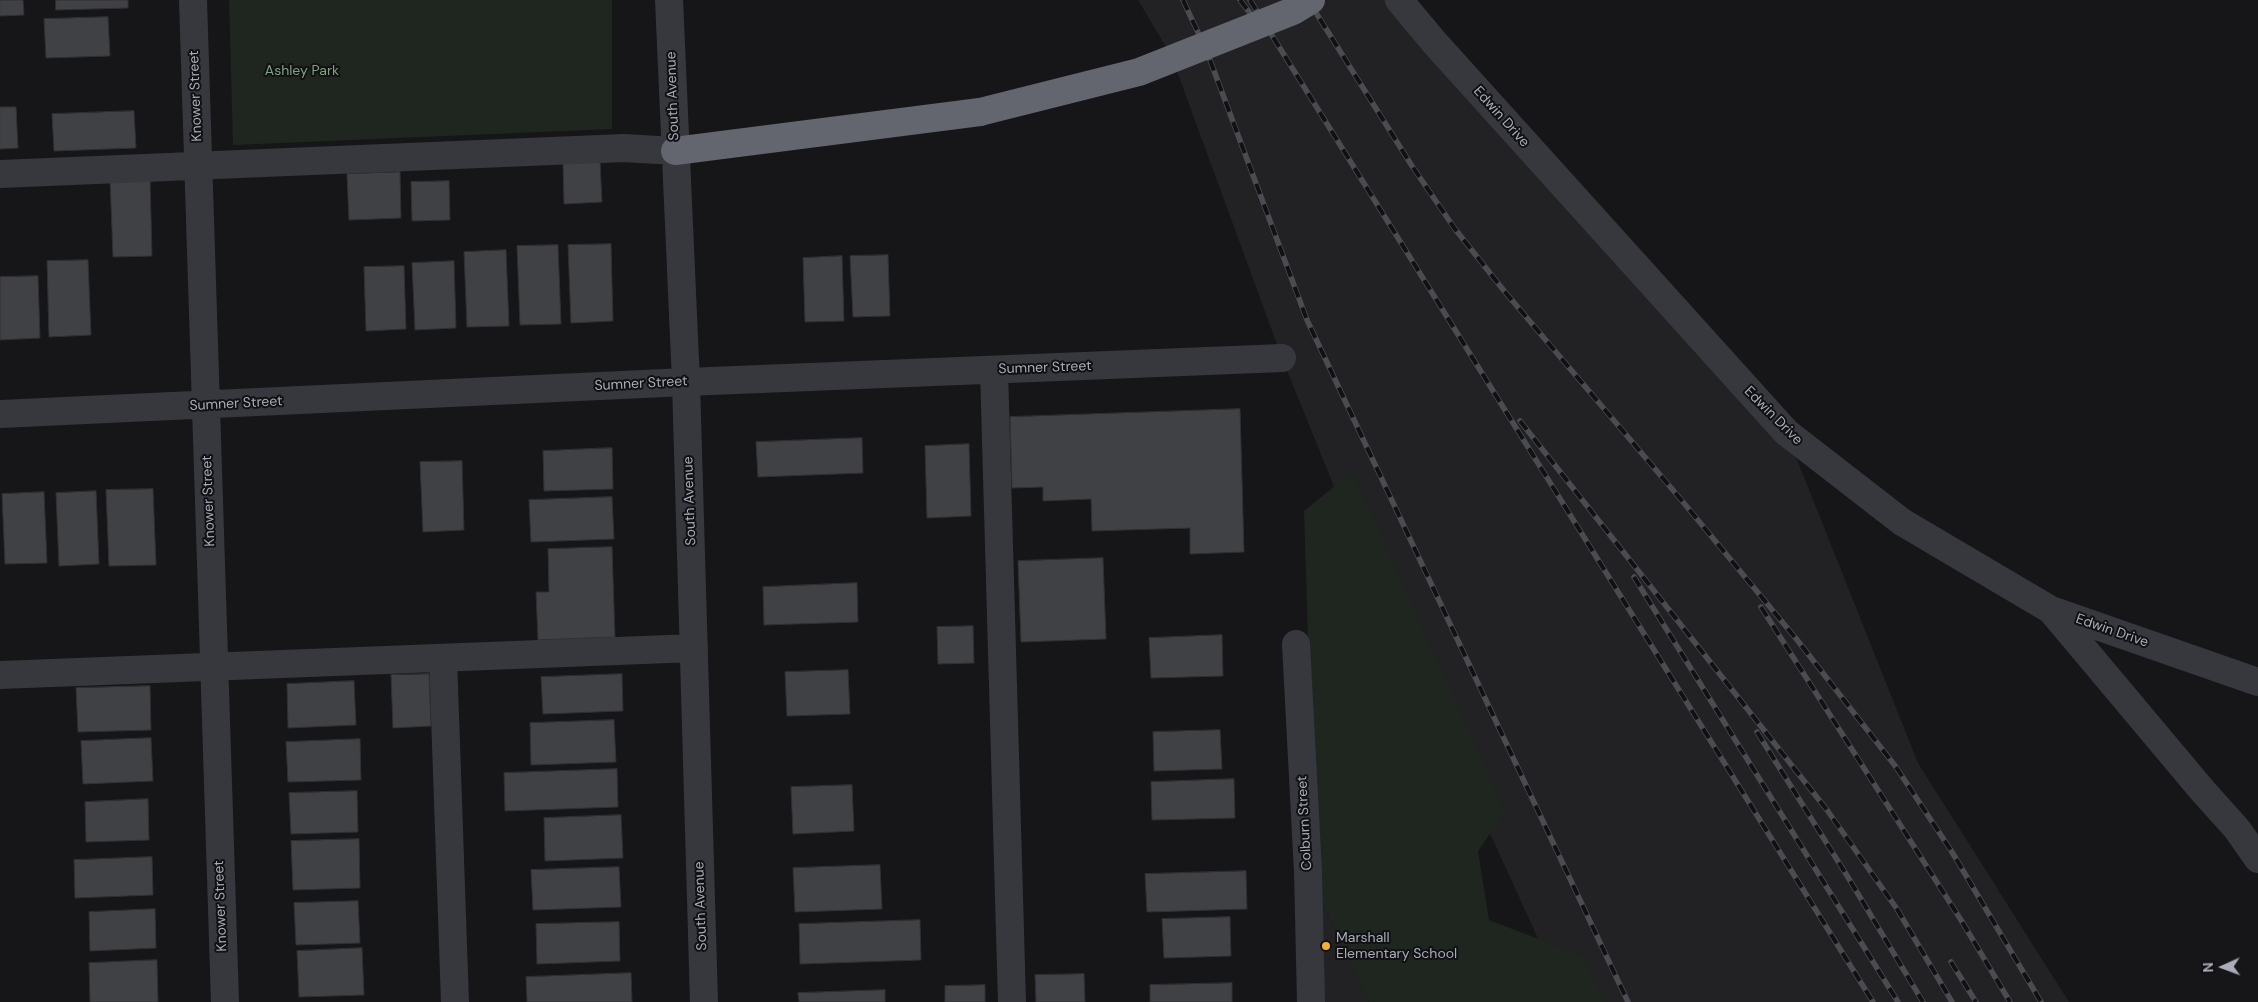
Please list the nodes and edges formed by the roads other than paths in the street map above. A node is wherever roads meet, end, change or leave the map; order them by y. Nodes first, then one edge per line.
1 (193, 0) edge
2 (669, 0) edge
3 (1311, 0) edge
4 (1399, 0) edge
5 (675, 151) junction
6 (198, 165) junction
7 (0, 174) edge
8 (1282, 358) dead end
9 (994, 370) junction
10 (686, 382) junction
11 (206, 406) junction
12 (0, 414) edge
13 (2052, 610) junction
14 (1296, 644) dead end
15 (694, 648) junction
16 (443, 658) junction
17 (214, 666) junction
18 (0, 675) edge
19 (2258, 682) edge
20 (2248, 832) edge
21 (2258, 859) edge
22 (224, 1002) edge
23 (455, 1002) edge
24 (704, 1002) edge
25 (1012, 1002) edge
26 (1311, 1002) edge

1 - 6 street, Knower Street
2 - 5 street, South Avenue
3 - 5 highway, bridge
4 - 13 street, Edwin Drive
5 - 6 street
5 - 10 street, South Avenue
6 - 7 street
6 - 11 street, Knower Street
8 - 9 street, Sumner Street
9 - 10 street, Sumner Street
9 - 25 street
10 - 11 street, Sumner Street
10 - 15 street, South Avenue
11 - 12 street, Sumner Street
11 - 17 street, Knower Street
13 - 19 street, Edwin Drive
13 - 20 street
14 - 26 street, Colburn Street
15 - 16 street
15 - 24 street, South Avenue
16 - 17 street
16 - 23 street
17 - 18 street
17 - 22 street, Knower Street
20 - 21 street

